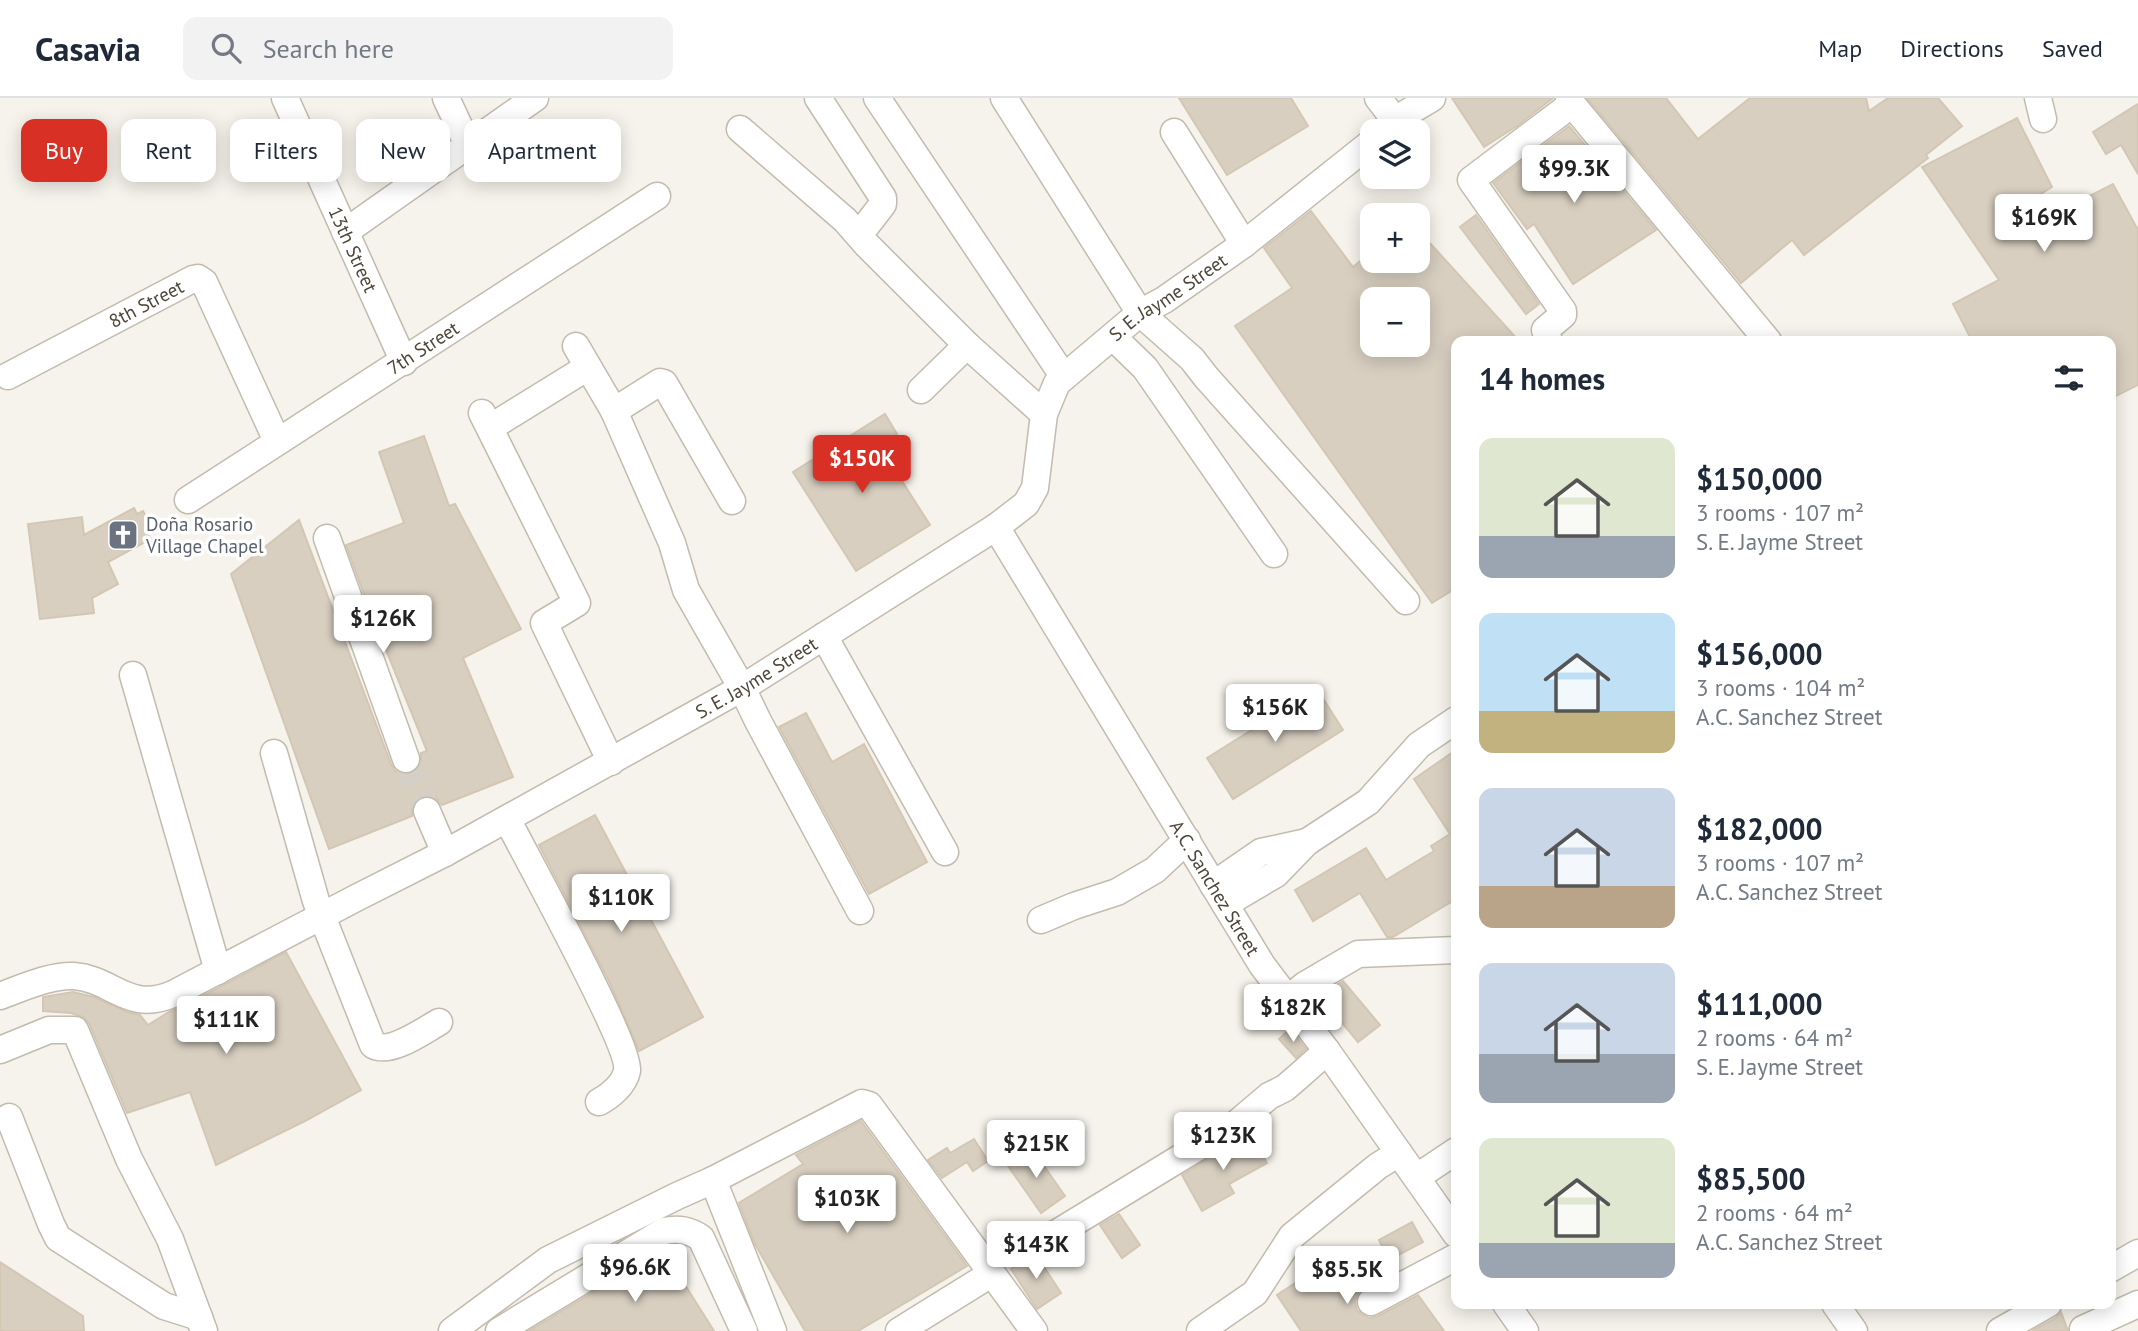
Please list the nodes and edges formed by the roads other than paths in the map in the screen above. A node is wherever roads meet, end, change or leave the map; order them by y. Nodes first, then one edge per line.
1 (285, 98) edge
2 (446, 98) edge
3 (535, 98) edge
4 (818, 98) edge
5 (877, 98) edge
6 (1004, 98) edge
7 (1378, 98) edge
8 (1432, 98) edge
9 (1570, 101) edge
10 (505, 119) edge
11 (1386, 119) edge
12 (1400, 119) edge
13 (740, 129) dead end
14 (1174, 132) dead end
15 (464, 136) edge
16 (464, 148) edge
17 (1360, 152) edge
18 (657, 196) dead end
19 (345, 232) junction
20 (859, 235) junction
21 (1244, 244) junction
22 (1140, 313) junction
23 (1547, 336) edge
24 (1764, 336) edge
25 (1113, 337) junction
26 (967, 345) junction
27 (404, 362) junction
28 (8, 376) dead end
29 (1065, 377) junction
30 (921, 390) dead end
31 (614, 411) junction
32 (1044, 414) junction
33 (277, 441) junction
34 (188, 500) dead end
35 (732, 501) dead end
36 (996, 527) junction
37 (327, 538) dead end
38 (1274, 554) dead end
39 (1406, 601) dead end
40 (824, 636) junction
41 (132, 676) dead end
42 (742, 688) junction
43 (1451, 723) edge
44 (274, 753) dead end
45 (406, 759) tunnel mouth
46 (611, 762) junction
47 (427, 811) tunnel mouth
48 (507, 819) junction
49 (1186, 840) junction
50 (945, 852) dead end
51 (445, 853) junction
52 (1219, 894) junction
53 (860, 911) dead end
54 (321, 916) junction
55 (1041, 920) dead end
56 (1451, 950) edge
57 (218, 971) junction
58 (0, 996) edge
59 (1288, 999) junction
60 (439, 1022) dead end
61 (0, 1050) edge
62 (1327, 1051) junction
63 (599, 1102) dead end
64 (9, 1117) dead end
65 (1399, 1153) junction
66 (1451, 1154) edge
67 (1417, 1177) junction
68 (713, 1180) junction
69 (1451, 1227) edge
70 (1052, 1237) dead end
71 (2138, 1253) edge
72 (1451, 1259) edge
73 (2116, 1266) edge
74 (991, 1273) junction
75 (1371, 1302) dead end
76 (2138, 1304) edge
77 (1510, 1309) edge
78 (1839, 1309) edge
79 (2039, 1309) edge
80 (202, 1324) edge
81 (2083, 1329) dead end
82 (452, 1331) edge
83 (499, 1331) edge
84 (744, 1331) edge
85 (772, 1331) edge
86 (899, 1331) edge
87 (1034, 1331) edge
88 (1200, 1331) edge
89 (1525, 1331) edge
90 (1854, 1331) edge
91 (2000, 1331) edge

1 - 19 street, 13th Street
2 - 15 street
3 - 10 street
4 - 20 street
5 - 29 street
6 - 22 street
7 - 11 street
8 - 12 street
9 - 23 street
9 - 24 street
13 - 20 street
14 - 21 street
16 - 19 street
17 - 21 street, S. E. Jayme Street
18 - 27 street, 7th Street
19 - 27 street, 13th Street
20 - 26 street
21 - 22 street, S. E. Jayme Street
22 - 25 street, S. E. Jayme Street
22 - 39 street
25 - 29 street, S. E. Jayme Street
25 - 38 street
26 - 30 street
26 - 32 street
27 - 33 street, 7th Street
28 - 33 street, 8th Street
29 - 32 street, S. E. Jayme Street
31 - 35 street
31 - 42 street
31 - 46 street
32 - 36 street, S. E. Jayme Street
33 - 34 street, 7th Street
36 - 40 street, S. E. Jayme Street
36 - 49 street, A.C. Sanchez Street
37 - 45 street
40 - 42 street, S. E. Jayme Street
40 - 50 street
41 - 57 street
42 - 46 street, S. E. Jayme Street
42 - 53 street
43 - 52 street
44 - 54 street
46 - 48 street, S. E. Jayme Street
47 - 51 street
48 - 51 street, S. E. Jayme Street
48 - 63 street
49 - 52 street, A.C. Sanchez Street
49 - 55 street
51 - 54 street, S. E. Jayme Street
52 - 59 street, A.C. Sanchez Street
54 - 57 street, S. E. Jayme Street
54 - 60 street
56 - 59 street
57 - 58 street, S. E. Jayme Street
59 - 62 street, A.C. Sanchez Street
61 - 80 street
62 - 65 street, A.C. Sanchez Street
62 - 70 street
64 - 80 street
65 - 67 street, A.C. Sanchez Street
65 - 88 street
66 - 67 street
67 - 69 street, A.C. Sanchez Street
68 - 74 street
68 - 82 street
68 - 85 street
71 - 73 street
72 - 75 street
74 - 86 street
74 - 87 street
76 - 81 street
77 - 89 street
78 - 90 street
79 - 91 street
83 - 84 street

